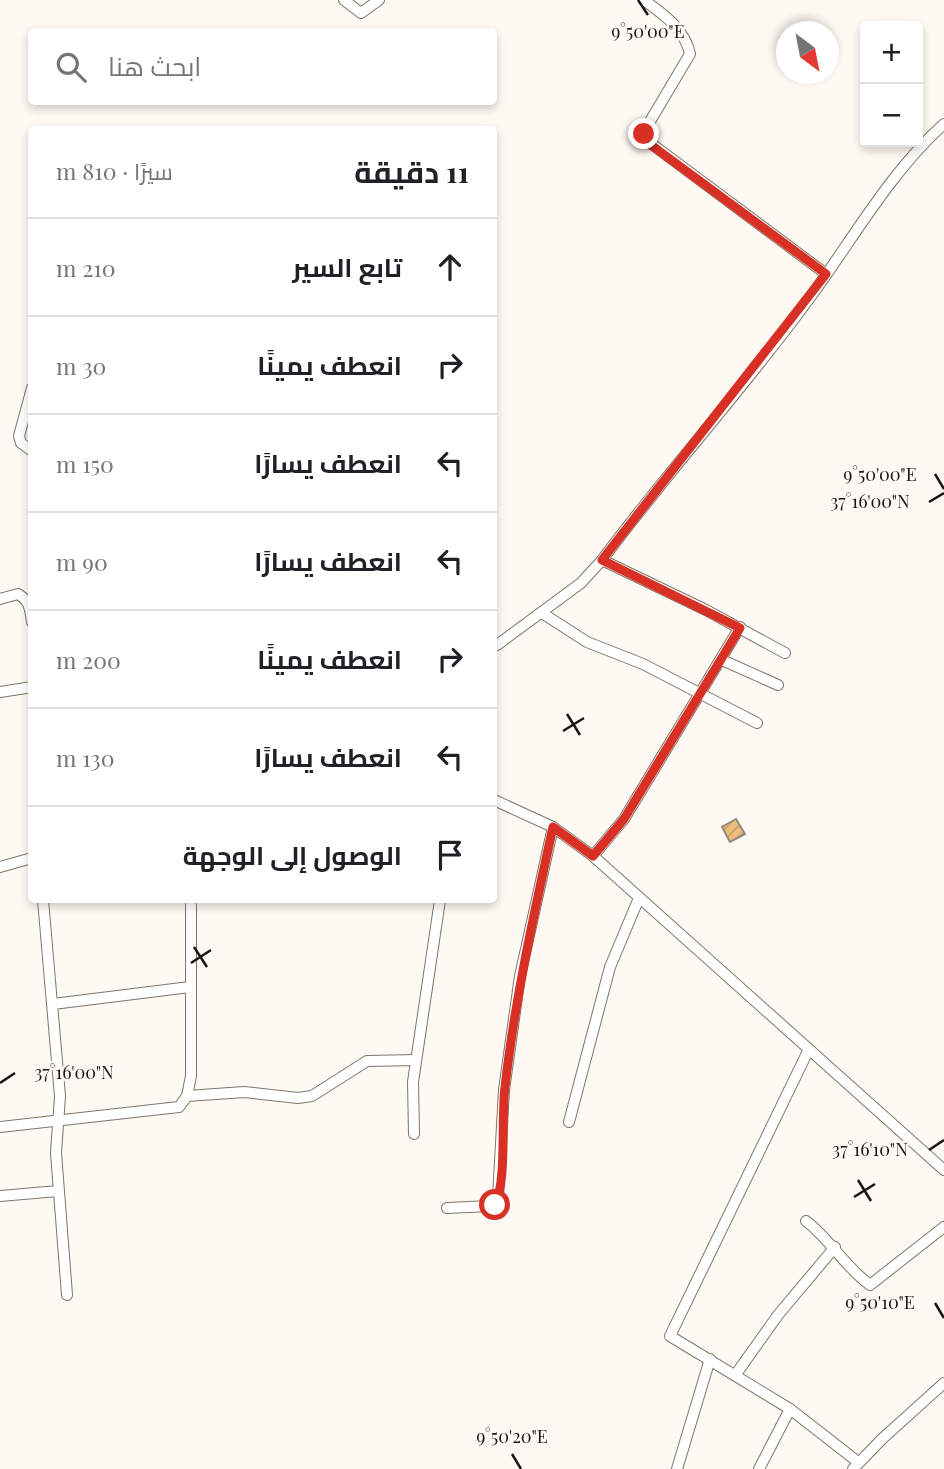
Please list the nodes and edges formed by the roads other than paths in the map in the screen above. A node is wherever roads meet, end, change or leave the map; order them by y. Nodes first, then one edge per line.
1 (344, 0) edge
2 (379, 0) edge
3 (644, 0) edge
4 (944, 124) edge
5 (826, 274) junction
6 (28, 403) edge
7 (28, 448) edge
8 (602, 560) junction
9 (0, 599) edge
10 (28, 602) edge
11 (542, 613) junction
12 (740, 628) junction
13 (497, 645) dead end
14 (785, 653) dead end
15 (722, 660) junction
16 (778, 685) dead end
17 (28, 688) edge
18 (0, 692) edge
19 (701, 694) junction
20 (757, 723) dead end
21 (497, 801) edge
22 (553, 827) junction
23 (593, 856) junction
24 (28, 859) edge
25 (0, 867) edge
26 (639, 898) junction
27 (43, 903) edge
28 (440, 903) edge
29 (191, 905) dead end
30 (190, 987) junction
31 (53, 1004) junction
32 (809, 1049) junction
33 (416, 1060) junction
34 (187, 1096) junction
35 (60, 1120) junction
36 (569, 1122) dead end
37 (0, 1127) edge
38 (414, 1134) dead end
39 (944, 1170) edge
40 (58, 1191) junction
41 (0, 1196) edge
42 (447, 1208) dead end
43 (806, 1221) dead end
44 (944, 1227) edge
45 (835, 1247) junction
46 (67, 1294) dead end
47 (710, 1359) junction
48 (736, 1374) junction
49 (944, 1383) edge
50 (790, 1409) junction
51 (856, 1466) edge
52 (677, 1469) edge
53 (759, 1469) edge

1 - 2 street
3 - 5 street
4 - 5 street
5 - 8 street
6 - 7 street
8 - 11 street
8 - 12 street
9 - 10 street
11 - 13 street
11 - 19 street
12 - 14 street
12 - 15 street
15 - 16 street
15 - 19 street
17 - 18 street
19 - 20 street
19 - 23 street
21 - 22 street
22 - 23 street
22 - 42 street
23 - 26 street
24 - 25 street
26 - 32 street
26 - 36 street
27 - 31 street
28 - 33 street
29 - 30 street
30 - 31 street
30 - 34 street
31 - 35 street
32 - 39 street
32 - 47 street
33 - 34 street
33 - 38 street
34 - 35 street
35 - 37 street
35 - 40 street
40 - 41 street
40 - 46 street
43 - 45 street
44 - 45 street
45 - 48 street
47 - 48 street
47 - 52 street
48 - 50 street
49 - 51 street
50 - 51 street
50 - 53 street

